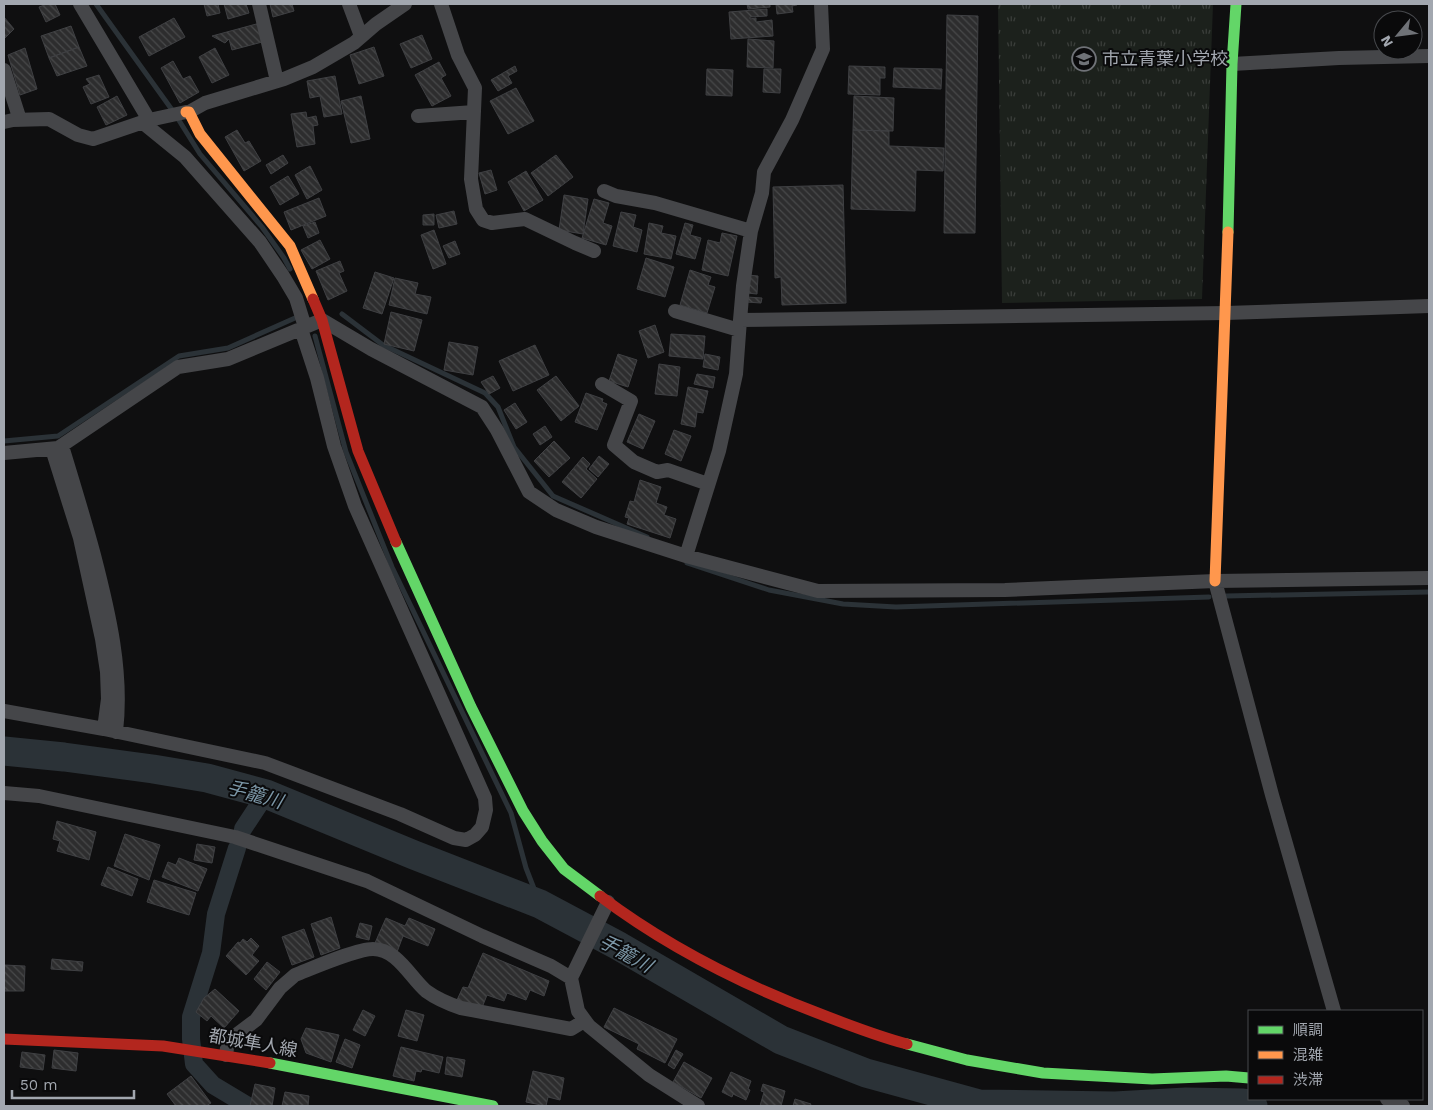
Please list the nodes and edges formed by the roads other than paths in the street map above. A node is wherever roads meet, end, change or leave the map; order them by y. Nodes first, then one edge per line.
1 (80, 4) edge
2 (259, 4) edge
3 (349, 4) edge
4 (405, 4) edge
5 (441, 4) edge
6 (821, 4) edge
7 (1236, 4) edge
8 (361, 36) junction
9 (1429, 56) edge
10 (1232, 64) junction
11 (4, 70) edge
12 (277, 81) junction
13 (188, 112) junction
14 (474, 112) junction
15 (418, 116) dead end
16 (20, 120) junction
17 (150, 120) junction
18 (4, 122) edge
19 (604, 191) dead end
20 (751, 231) junction
21 (594, 251) dead end
22 (1429, 306) edge
23 (675, 311) dead end
24 (1226, 313) junction
25 (322, 320) junction
26 (740, 325) junction
27 (303, 328) junction
28 (602, 384) dead end
29 (57, 447) junction
30 (4, 453) edge
31 (708, 484) junction
32 (686, 556) junction
33 (1429, 578) edge
34 (1215, 581) junction
35 (4, 711) edge
36 (110, 730) junction
37 (4, 793) edge
38 (608, 902) junction
39 (571, 978) junction
40 (1334, 1010) edge
41 (584, 1021) junction
42 (4, 1039) edge
43 (223, 1055) junction
44 (1248, 1078) edge
45 (1389, 1100) edge
46 (493, 1106) edge
47 (698, 1106) edge
48 (1403, 1106) edge

1 - 17 street
2 - 12 street
3 - 8 street
4 - 8 street
5 - 14 street
6 - 20 street
7 - 10 street
8 - 12 street
9 - 10 street
10 - 24 street
11 - 16 street
12 - 13 street
13 - 17 street
13 - 25 street
14 - 15 street
14 - 21 street
16 - 17 street
16 - 18 street
17 - 27 street
19 - 20 street
20 - 26 street
22 - 24 street
23 - 26 street
24 - 26 street
24 - 34 street
25 - 27 street
25 - 32 street
25 - 38 street
26 - 31 street
27 - 29 street
27 - 36 street
28 - 31 street
29 - 30 street
29 - 36 street
31 - 32 street
32 - 34 street
33 - 34 street
34 - 40 street
35 - 36 street
37 - 39 street
38 - 39 street
38 - 44 street
39 - 41 street
41 - 43 street
41 - 47 street
42 - 43 street, 都城隼人線
43 - 46 street, 都城隼人線
45 - 48 street

